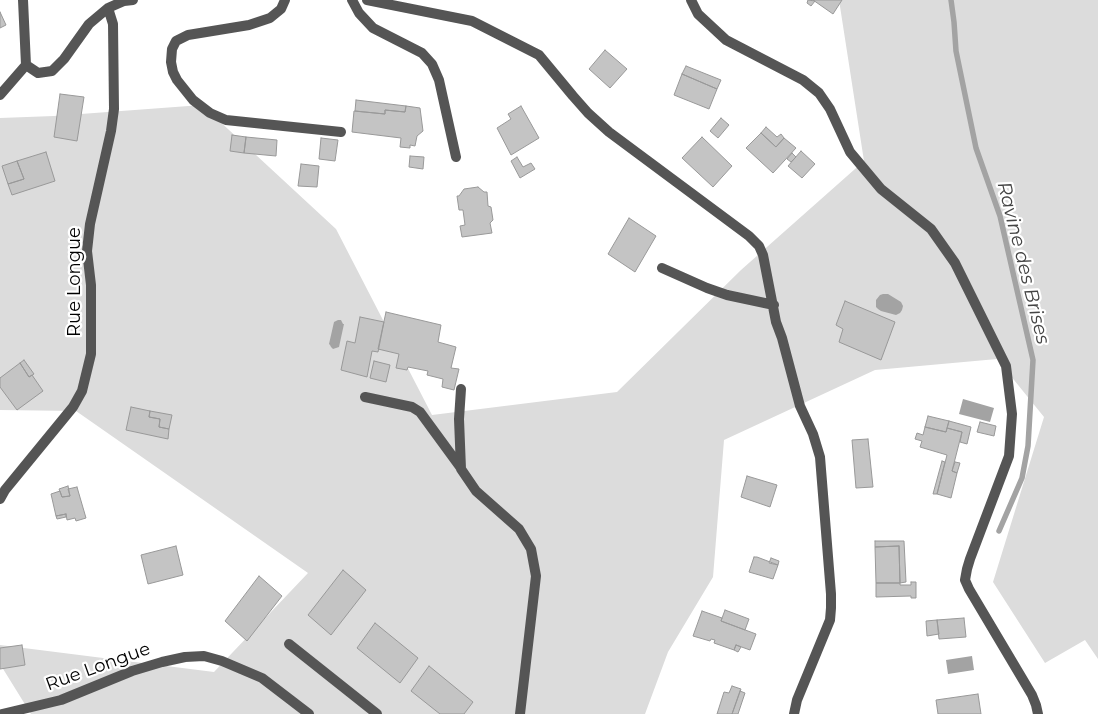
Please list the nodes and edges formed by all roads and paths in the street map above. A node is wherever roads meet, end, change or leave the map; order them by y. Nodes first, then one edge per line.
1 (23, 0) edge
2 (133, 0) edge
3 (285, 0) edge
4 (352, 0) edge
5 (367, 0) edge
6 (691, 0) edge
7 (108, 8) junction
8 (26, 65) junction
9 (0, 95) edge
10 (341, 132) dead end
11 (456, 157) dead end
12 (662, 268) dead end
13 (774, 305) junction
14 (461, 388) dead end
15 (365, 397) dead end
16 (461, 469) junction
17 (0, 499) edge
18 (289, 644) dead end
19 (2, 714) edge
20 (310, 714) edge
21 (377, 714) edge
22 (520, 714) edge
23 (794, 714) edge
24 (1038, 714) edge

1 - 8 street
2 - 7 street
3 - 10 street
4 - 11 street
5 - 13 street
6 - 24 street
7 - 8 street
7 - 17 street, Rue Longue
8 - 9 street
12 - 13 street
13 - 23 street
14 - 16 street
15 - 16 street
16 - 22 street
18 - 21 street
19 - 20 street, Rue Longue

